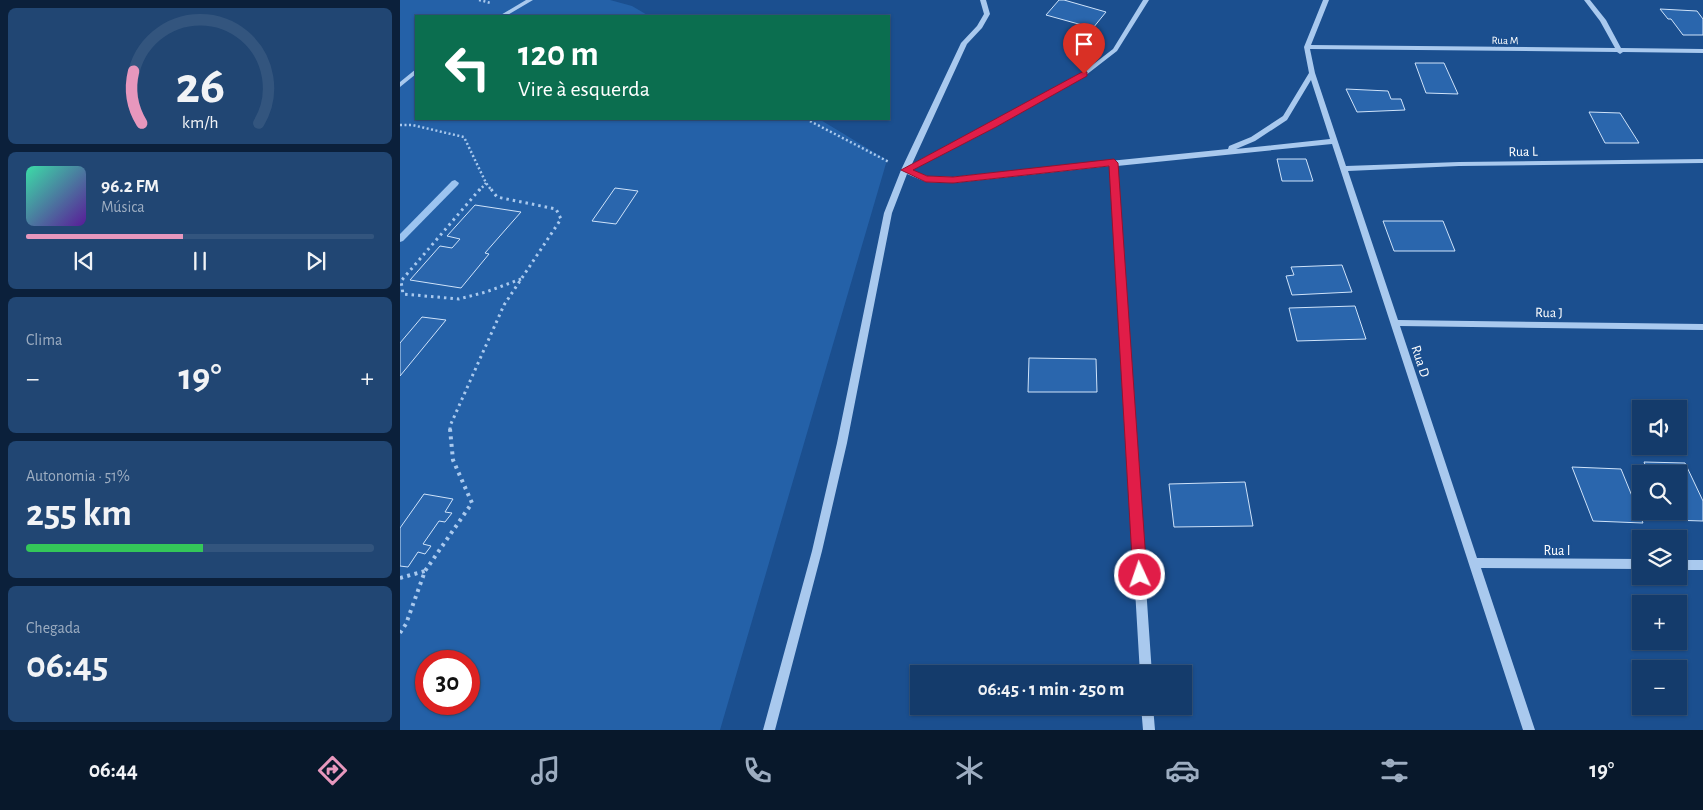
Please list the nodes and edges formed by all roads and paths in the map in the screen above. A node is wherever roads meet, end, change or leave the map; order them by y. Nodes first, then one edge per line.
1 (530, 0) edge
2 (983, 0) edge
3 (1146, 0) edge
4 (1326, 0) edge
5 (1587, 0) edge
6 (504, 15) edge
7 (1307, 47) junction
8 (1703, 51) edge
9 (1620, 52) junction
10 (415, 72) edge
11 (1312, 73) junction
12 (400, 84) edge
13 (808, 120) edge
14 (400, 125) edge
15 (1334, 141) junction
16 (1219, 152) junction
17 (1703, 161) edge
18 (1114, 163) junction
19 (1344, 169) junction
20 (905, 170) junction
21 (486, 184) junction
22 (522, 278) junction
23 (1394, 324) junction
24 (1703, 327) edge
25 (1473, 563) junction
26 (1632, 564) edge
27 (1687, 564) edge
28 (1703, 565) edge
29 (425, 571) junction
30 (400, 578) edge
31 (400, 633) edge
32 (1145, 665) edge
33 (1148, 715) edge
34 (769, 730) edge
35 (1149, 730) edge
36 (1529, 730) edge

1 - 6 street
2 - 20 street
3 - 20 street
4 - 7 street
5 - 9 street
7 - 9 street, Rua M
7 - 11 street, Rua D
8 - 9 street, Rua M
10 - 12 street
11 - 15 street, Rua D
11 - 16 street
13 - 20 path
14 - 21 path
15 - 16 street
15 - 19 street, Rua D
16 - 18 street
17 - 19 street, Rua L
18 - 20 street
18 - 32 street
19 - 23 street, Rua D
20 - 34 street
21 - 22 path
21 - 22 path
22 - 29 path
23 - 24 street, Rua J
23 - 25 street, Rua D
25 - 26 street, Rua I
25 - 36 street, Rua D
27 - 28 street
29 - 30 path
29 - 31 path
33 - 35 street

